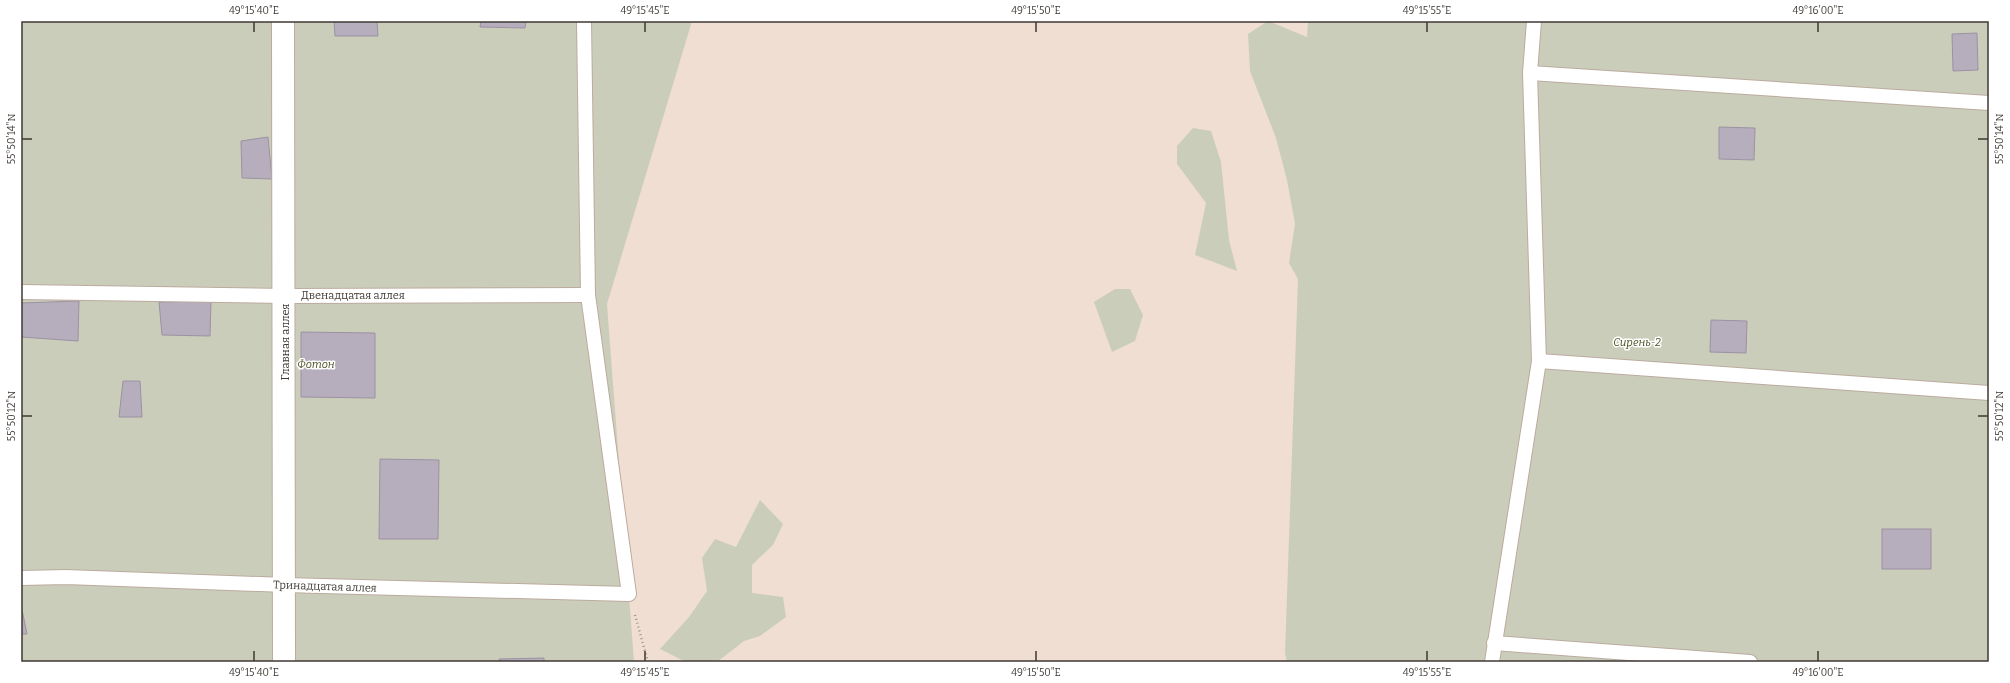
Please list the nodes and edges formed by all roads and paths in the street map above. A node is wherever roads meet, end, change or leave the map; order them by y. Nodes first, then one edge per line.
1 (283, 21) edge
2 (584, 21) edge
3 (1534, 21) edge
4 (1530, 73) junction
5 (1989, 103) edge
6 (21, 292) edge
7 (588, 295) junction
8 (285, 296) junction
9 (1539, 361) junction
10 (1989, 393) edge
11 (21, 578) edge
12 (285, 585) junction
13 (629, 594) junction
14 (1494, 643) junction
15 (284, 662) edge
16 (648, 662) edge
17 (1492, 662) edge
18 (1750, 662) edge

1 - 8 street, Главная аллея
2 - 7 lane
3 - 4 lane
4 - 5 lane
4 - 9 lane
6 - 8 lane, Двенадцатая аллея
7 - 8 lane, Двенадцатая аллея
7 - 13 lane
8 - 12 street, Главная аллея
9 - 10 lane
9 - 14 lane
11 - 12 lane, Тринадцатая аллея
12 - 13 lane, Тринадцатая аллея
12 - 15 street, Главная аллея
13 - 16 path
14 - 17 lane
14 - 18 lane

